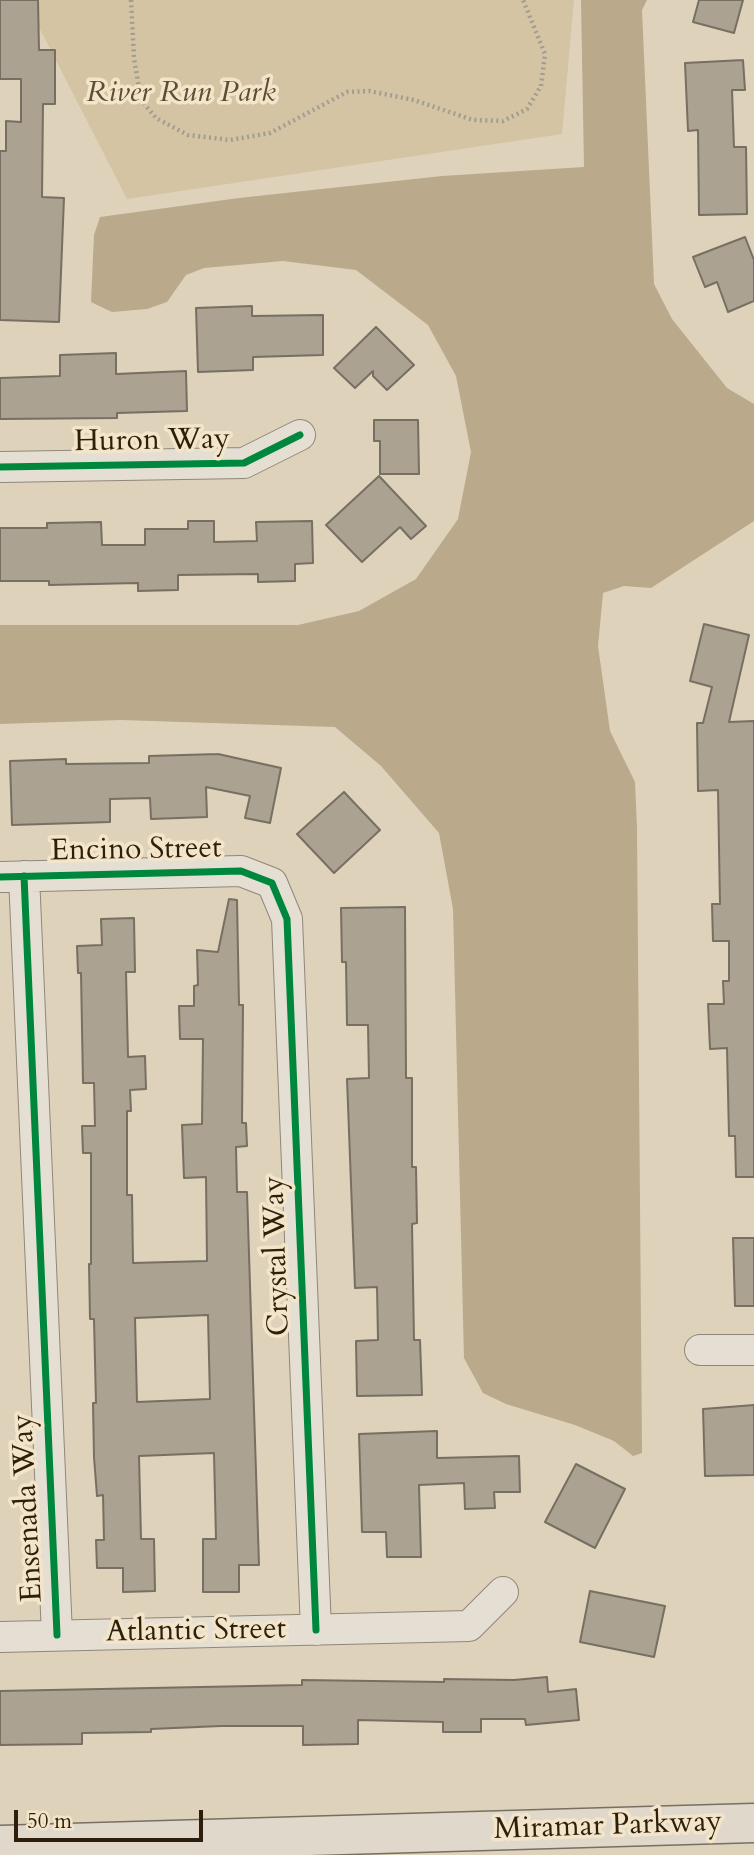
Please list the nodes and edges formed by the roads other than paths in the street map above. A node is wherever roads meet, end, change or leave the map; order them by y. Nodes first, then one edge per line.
1 (300, 435) dead end
2 (0, 467) edge
3 (12, 877) edge
4 (272, 883) joint
5 (700, 1350) dead end
6 (754, 1350) edge
7 (503, 1592) dead end
8 (316, 1630) junction
9 (57, 1635) junction
10 (0, 1637) edge
11 (754, 1823) edge
12 (15, 1848) edge

1 - 2 street, Huron Way
3 - 4 street, Encino Street
3 - 9 street, Ensenada Way
4 - 8 street, Crystal Way
5 - 6 street
7 - 8 street, Atlantic Street
8 - 9 street, Atlantic Street
9 - 10 street, Atlantic Street
11 - 12 main road, Miramar Parkway

